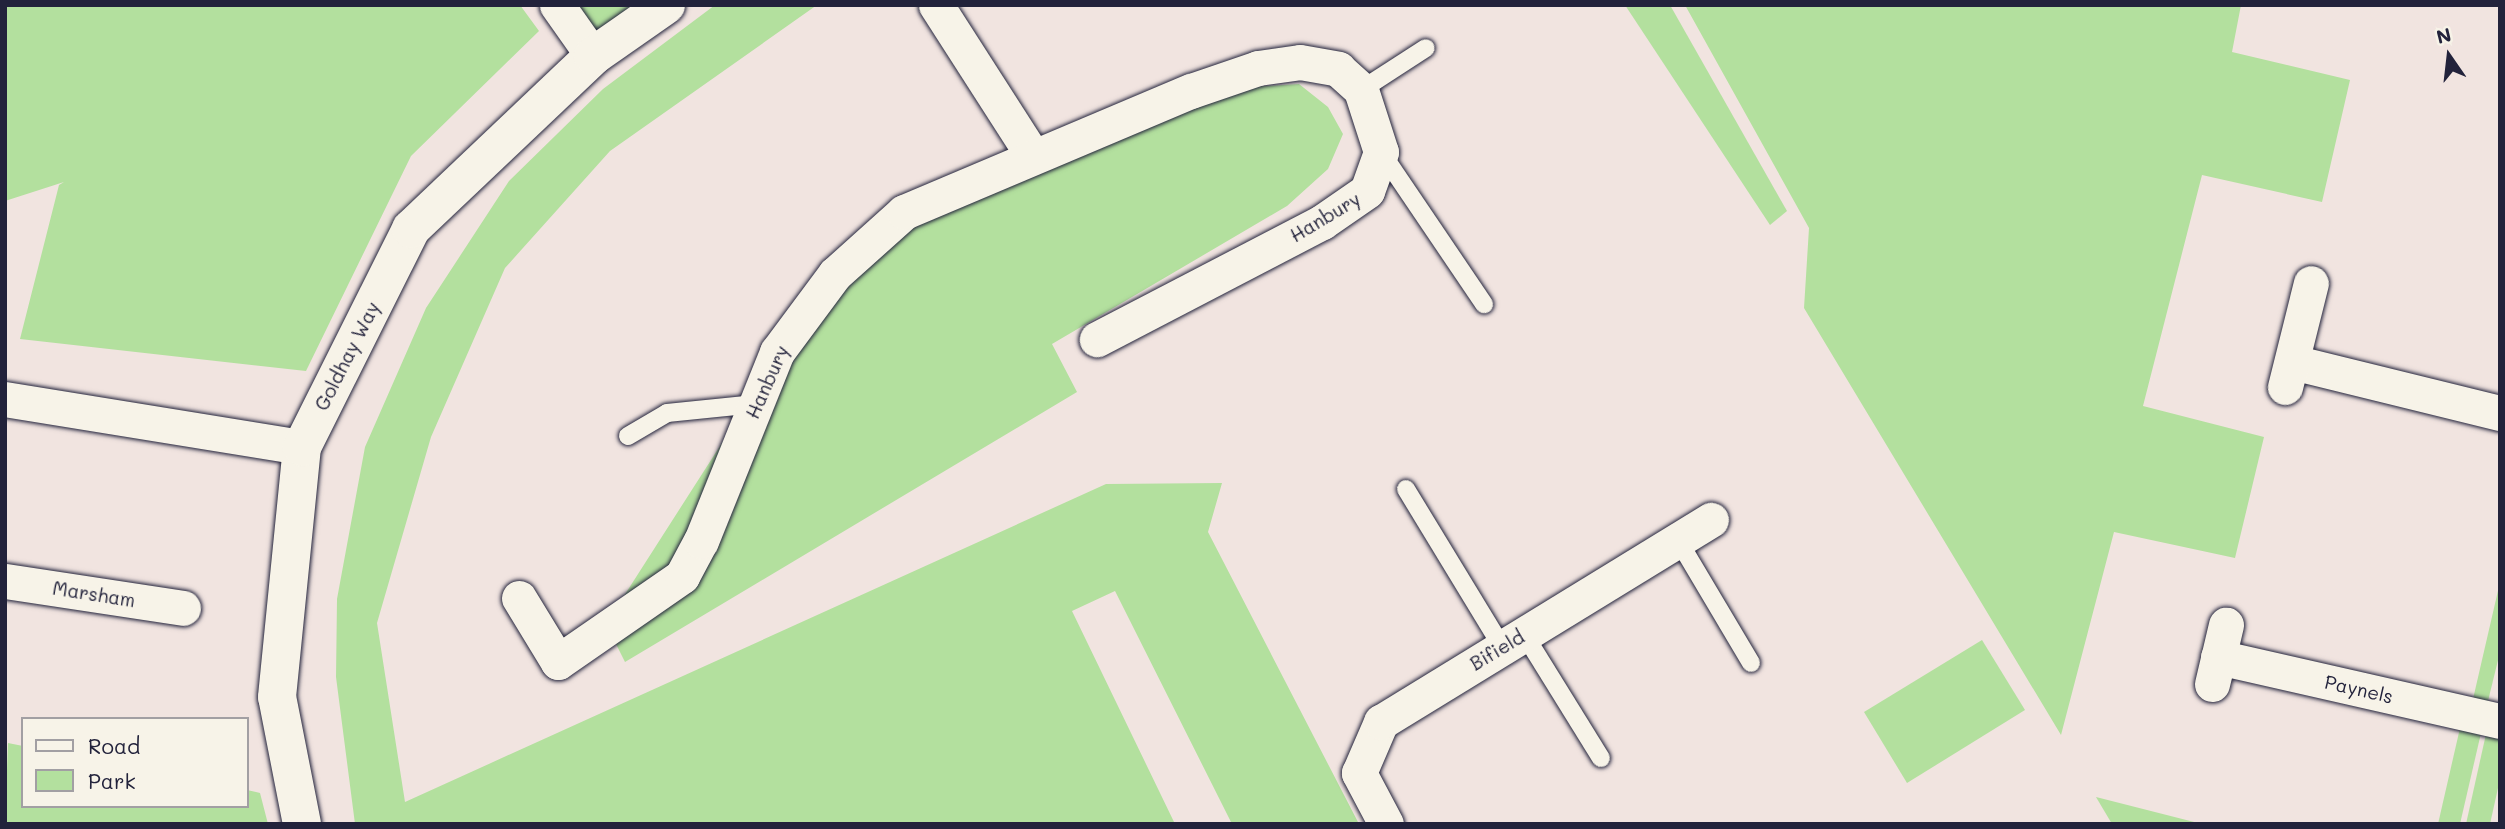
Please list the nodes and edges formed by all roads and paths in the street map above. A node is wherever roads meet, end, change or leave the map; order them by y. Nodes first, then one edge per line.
1 (557, 5) edge
2 (666, 5) edge
3 (936, 5) edge
4 (1426, 48) dead end
5 (593, 56) junction
6 (1361, 90) junction
7 (1381, 152) junction
8 (1033, 156) junction
9 (2311, 283) dead end
10 (1484, 304) dead end
11 (1097, 340) dead end
12 (5, 399) edge
13 (756, 404) junction
14 (2500, 413) edge
15 (628, 436) dead end
16 (302, 447) junction
17 (1406, 489) dead end
18 (1711, 520) dead end
19 (1678, 540) junction
20 (5, 581) edge
21 (519, 598) dead end
22 (183, 608) dead end
23 (1513, 640) junction
24 (2219, 655) dead end
25 (1751, 663) dead end
26 (2500, 721) edge
27 (1601, 758) dead end
28 (302, 824) edge
29 (1386, 824) edge

1 - 5 street
2 - 5 street, Goldhay Way
3 - 8 street
4 - 6 lane
5 - 16 street, Goldhay Way
6 - 7 street
6 - 8 street, Hanbury
7 - 10 lane
7 - 11 street, Hanbury
8 - 13 street, Hanbury
9 - 14 street
12 - 16 street
13 - 15 lane
13 - 21 street, Hanbury
16 - 28 street, Goldhay Way
17 - 23 lane
18 - 19 street, Bifield
19 - 23 street, Bifield
19 - 25 lane
20 - 22 street, Marsham
23 - 27 lane
23 - 29 street, Bifield
24 - 26 street, Paynels

